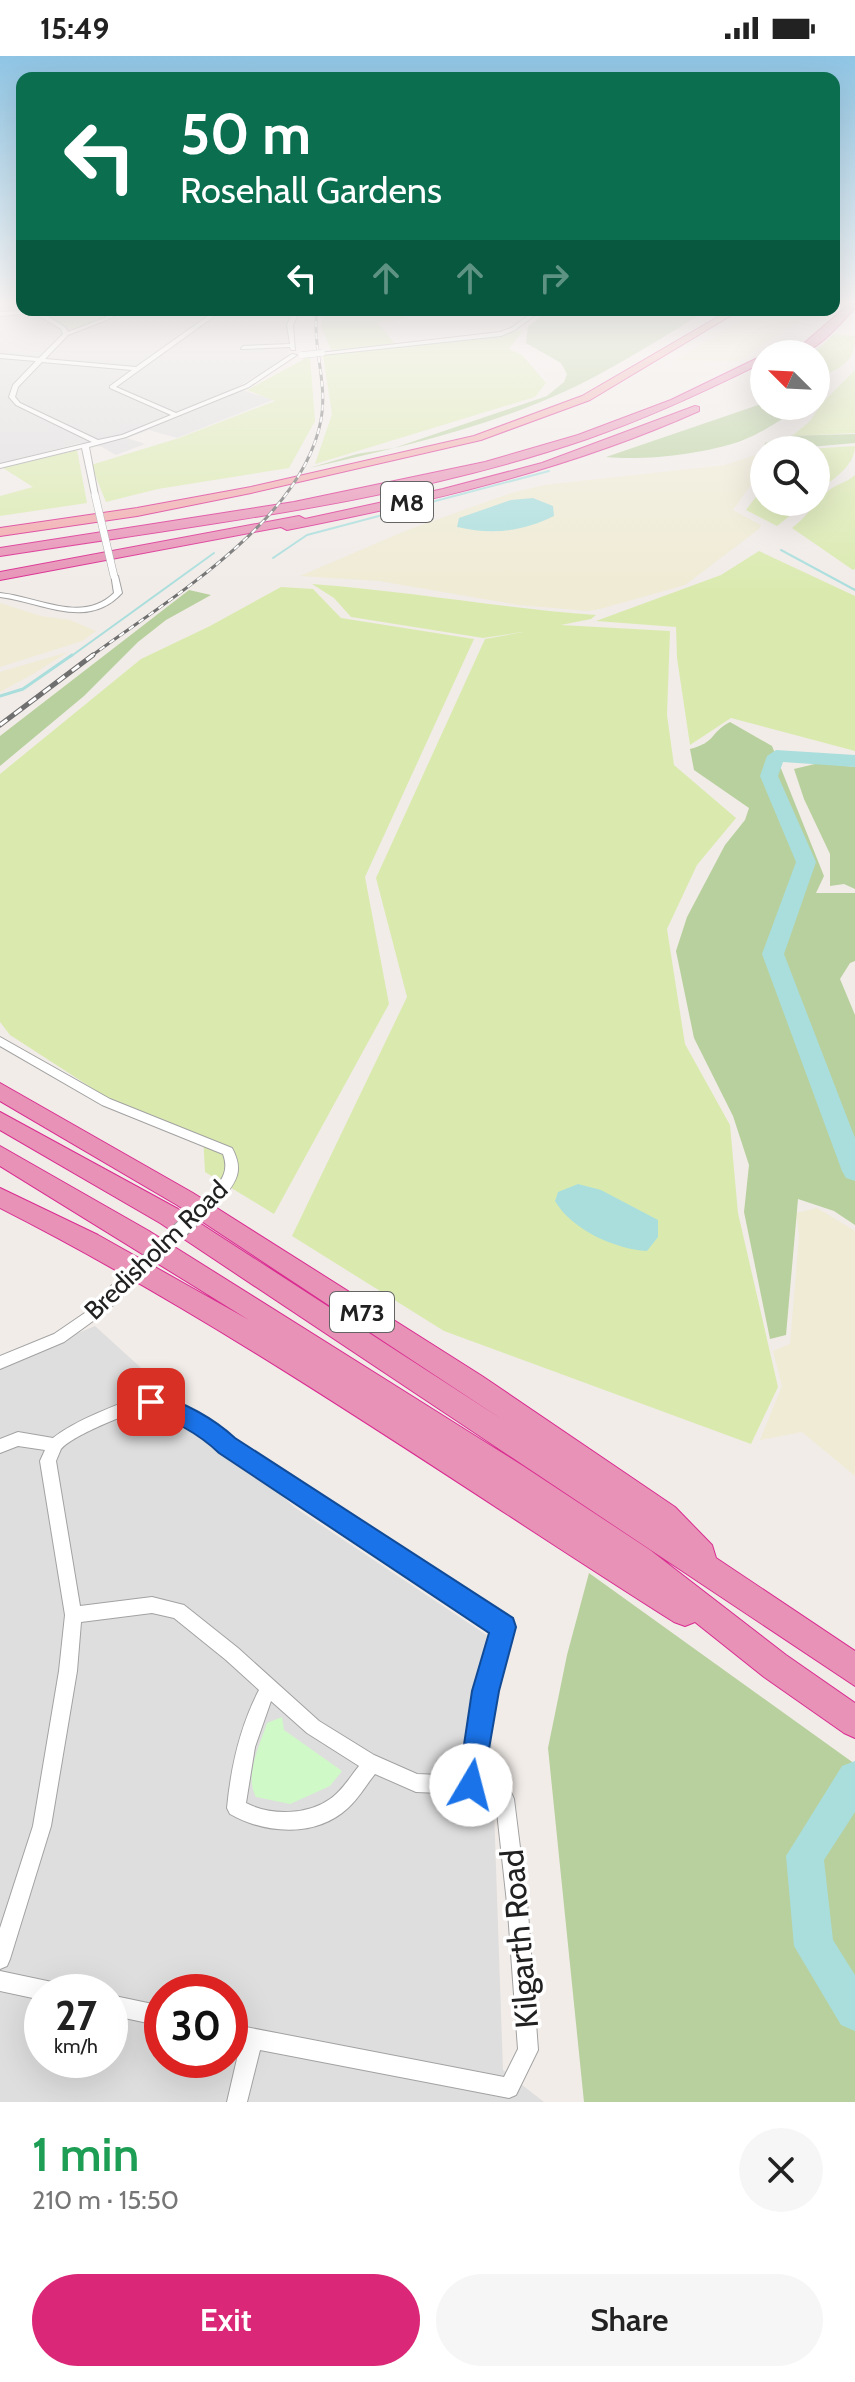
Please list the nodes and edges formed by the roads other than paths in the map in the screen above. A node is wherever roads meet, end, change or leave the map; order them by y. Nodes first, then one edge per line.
1 (14, 399) edge
2 (138, 399) edge
3 (212, 399) edge
4 (560, 399) edge
5 (582, 399) edge
6 (679, 399) edge
7 (174, 414) junction
8 (97, 442) junction
9 (85, 445) junction
10 (520, 456) junction
11 (0, 466) edge
12 (384, 501) junction
13 (0, 524) edge
14 (0, 532) edge
15 (0, 549) edge
16 (91, 558) junction
17 (0, 562) edge
18 (0, 576) edge
19 (0, 595) edge
20 (0, 1041) edge
21 (0, 1091) edge
22 (0, 1120) edge
23 (0, 1155) edge
24 (0, 1188) edge
25 (0, 1197) edge
26 (0, 1363) edge
27 (344, 1366) junction
28 (55, 1445) junction
29 (0, 1446) edge
30 (703, 1562) junction
31 (684, 1603) junction
32 (73, 1615) junction
33 (855, 1670) edge
34 (268, 1689) junction
35 (855, 1722) edge
36 (372, 1763) junction
37 (471, 1785) junction
38 (0, 1959) edge
39 (0, 1981) edge
40 (24, 1986) edge
41 (248, 2039) edge
42 (252, 2040) junction
43 (237, 2102) edge

1 - 8 street
2 - 7 street
3 - 7 street
4 - 13 highway
5 - 14 highway
6 - 10 highway, M8
7 - 8 street
8 - 9 street
9 - 11 street
9 - 19 street, bridge
10 - 15 highway, M8
10 - 15 highway, M8
12 - 16 highway, M8
12 - 16 highway, M8
12 - 17 highway, M8
16 - 18 highway, M8
20 - 26 street, Bredisholm Road, bridge
21 - 30 highway, M73
22 - 30 highway, M73
23 - 27 highway, M73
24 - 27 highway
25 - 31 highway
27 - 31 highway, M73
28 - 29 street
28 - 32 street
28 - 37 street
30 - 33 highway, M73
31 - 35 highway
32 - 34 street
32 - 38 street
34 - 36 street
34 - 36 street
36 - 37 street
37 - 42 street, Kilgarth Road
39 - 40 street
41 - 42 street, Kilgarth Road
42 - 43 street

